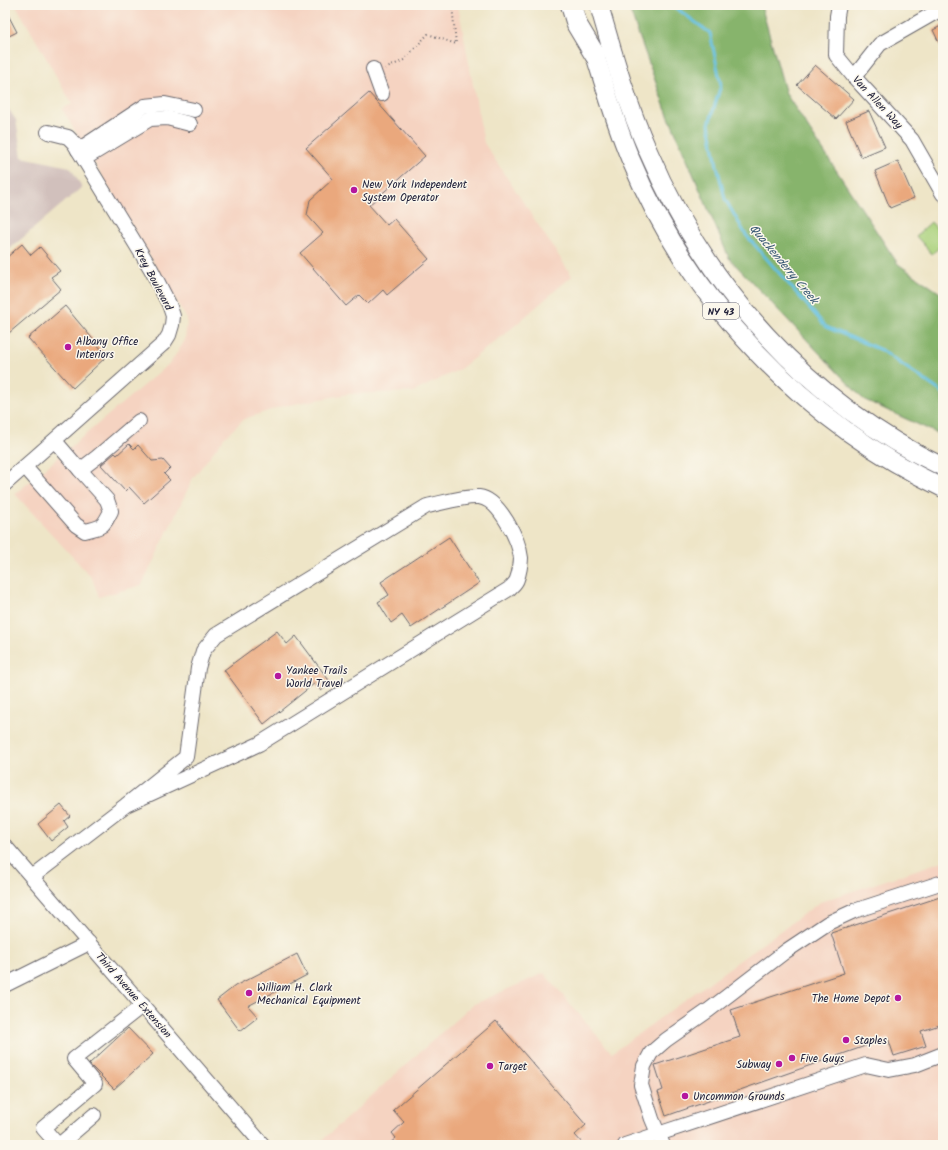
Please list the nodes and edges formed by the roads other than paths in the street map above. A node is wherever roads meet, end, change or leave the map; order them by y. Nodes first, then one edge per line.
1 (571, 5) edge
2 (581, 5) edge
3 (599, 5) edge
4 (839, 5) edge
5 (943, 8) edge
6 (595, 55) junction
7 (374, 71) road end
8 (854, 78) junction
9 (382, 94) dead end
10 (194, 110) dead end
11 (190, 124) dead end
12 (48, 132) dead end
13 (81, 154) junction
14 (943, 194) edge
15 (139, 421) dead end
16 (55, 441) junction
17 (25, 467) junction
18 (943, 467) edge
19 (80, 470) junction
20 (5, 484) edge
21 (943, 488) edge
22 (126, 804) junction
23 (5, 846) edge
24 (32, 877) junction
25 (943, 882) edge
26 (89, 943) junction
27 (5, 985) edge
28 (143, 1005) junction
29 (943, 1054) edge
30 (94, 1115) dead end
31 (661, 1140) edge
32 (59, 1145) edge
33 (263, 1145) edge
34 (625, 1145) edge

1 - 6 highway
2 - 6 highway
3 - 18 main road, NY 43
4 - 8 street, Van Allen Way
5 - 8 street
6 - 21 main road, NY 43
7 - 9 street
8 - 14 street, Van Allen Way
10 - 13 street
11 - 13 street
12 - 13 street, Krey Boulevard
13 - 16 street, Krey Boulevard
15 - 19 street
16 - 17 street, Krey Boulevard
16 - 19 street
17 - 19 street
17 - 20 street, Krey Boulevard
22 - 22 street
22 - 24 street
23 - 24 street, Third Avenue Extension
24 - 26 street, Third Avenue Extension
25 - 31 street
26 - 27 street
26 - 28 street, Third Avenue Extension
28 - 32 street
28 - 33 street, Third Avenue Extension
29 - 31 street
30 - 32 street
31 - 34 street

